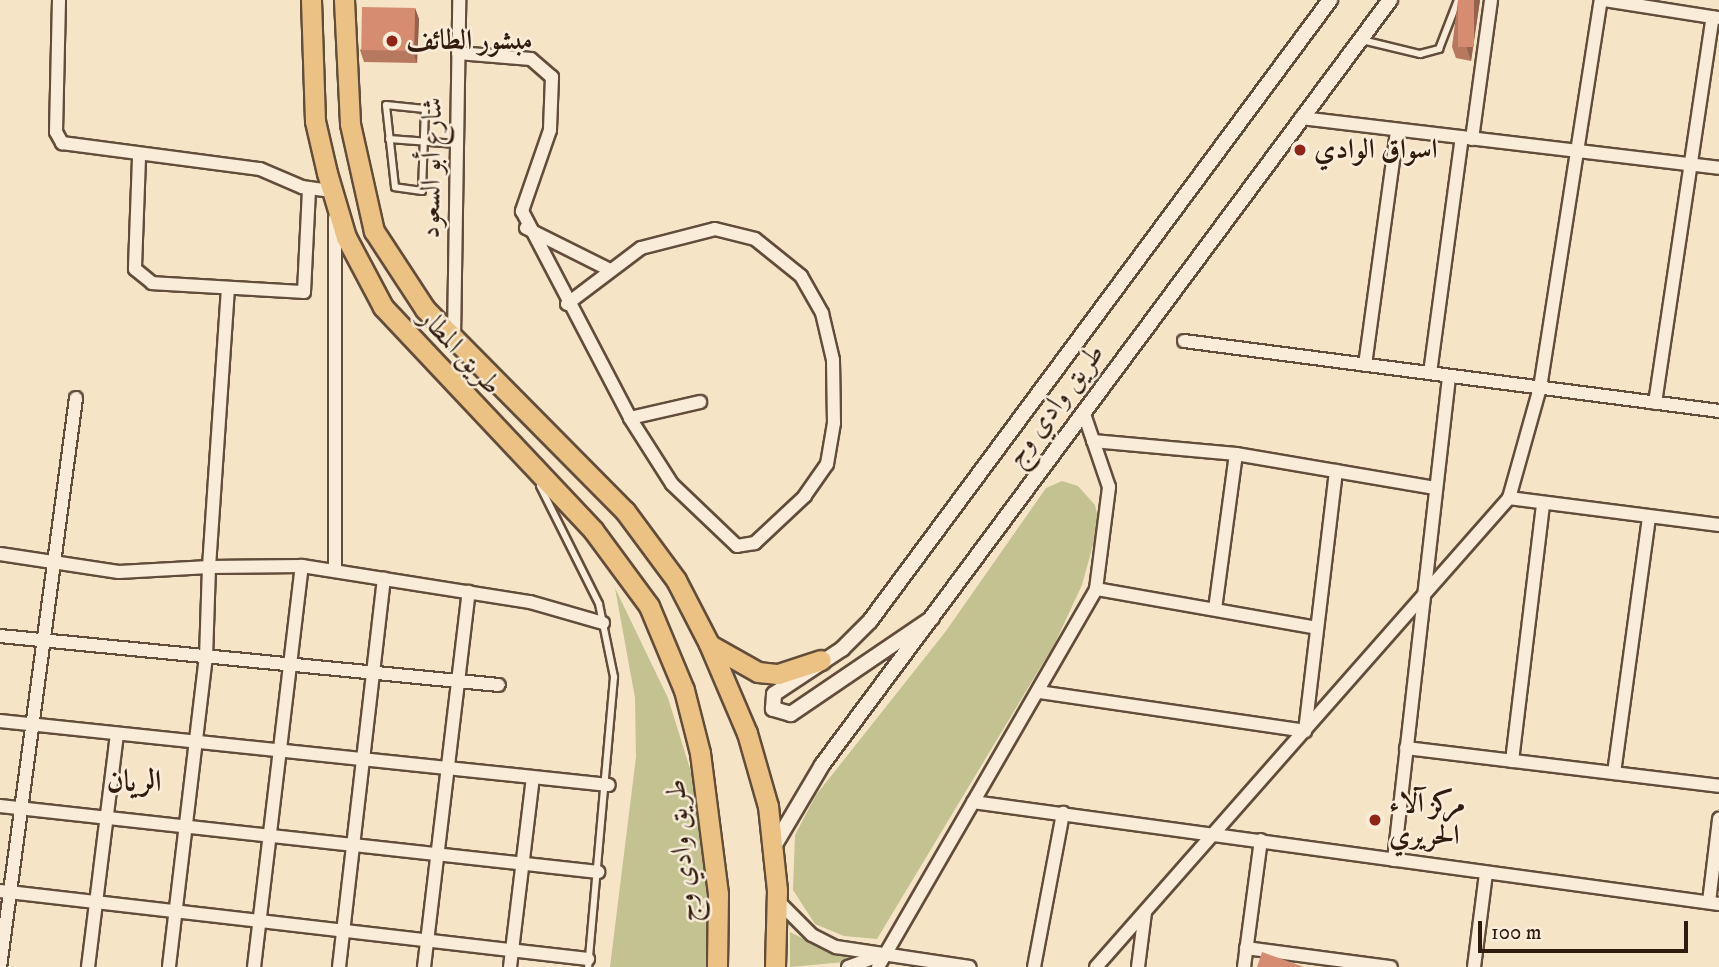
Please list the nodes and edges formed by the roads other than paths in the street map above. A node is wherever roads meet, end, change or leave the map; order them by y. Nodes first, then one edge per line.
1 (59, 0) edge
2 (312, 0) edge
3 (344, 0) edge
4 (459, 0) edge
5 (1330, 0) edge
6 (1391, 0) edge
7 (1458, 0) edge
8 (1491, 0) edge
9 (1603, 0) edge
10 (1716, 18) edge
11 (1360, 40) junction
12 (458, 53) junction
13 (1301, 118) junction
14 (1397, 130) junction
15 (1467, 138) junction
16 (389, 139) junction
17 (425, 141) junction
18 (457, 144) junction
19 (1577, 151) junction
20 (139, 158) junction
21 (1690, 164) junction
22 (1719, 167) edge
23 (309, 188) junction
24 (333, 195) junction
25 (526, 228) junction
26 (608, 269) junction
27 (228, 288) junction
28 (567, 304) junction
29 (454, 337) junction
30 (1184, 341) dead end
31 (1365, 365) junction
32 (1430, 373) junction
33 (1449, 376) junction
34 (1540, 388) junction
35 (76, 398) dead end
36 (700, 402) dead end
37 (1655, 403) junction
38 (1719, 411) edge
39 (1084, 414) junction
40 (629, 418) junction
41 (1093, 440) junction
42 (1236, 454) junction
43 (529, 466) junction
44 (1336, 471) junction
45 (1435, 488) junction
46 (1509, 498) junction
47 (1543, 503) junction
48 (1649, 517) junction
49 (1719, 525) edge
50 (0, 554) edge
51 (53, 562) junction
52 (302, 566) junction
53 (209, 567) junction
54 (335, 571) junction
55 (384, 579) junction
56 (1096, 589) junction
57 (469, 592) junction
58 (1421, 598) junction
59 (1215, 610) junction
60 (932, 618) junction
61 (603, 623) junction
62 (1317, 628) junction
63 (0, 636) edge
64 (43, 642) junction
65 (709, 644) junction
66 (206, 656) junction
67 (821, 660) junction
68 (290, 664) junction
69 (373, 673) junction
70 (458, 681) junction
71 (499, 685) dead end
72 (684, 690) joint
73 (1039, 692) junction
74 (0, 721) edge
75 (30, 725) junction
76 (1306, 731) junction
77 (117, 734) junction
78 (196, 742) junction
79 (1406, 748) junction
80 (280, 751) junction
81 (362, 760) junction
82 (1512, 761) junction
83 (448, 769) junction
84 (1614, 773) junction
85 (533, 778) junction
86 (609, 785) junction
87 (1719, 786) edge
88 (973, 802) junction
89 (0, 806) edge
90 (21, 809) junction
91 (1063, 813) junction
92 (107, 816) junction
93 (1719, 819) edge
94 (186, 825) junction
95 (1215, 833) junction
96 (270, 835) junction
97 (1261, 840) junction
98 (353, 845) junction
99 (773, 849) junction
100 (437, 854) junction
101 (1394, 860) junction
102 (523, 864) junction
103 (598, 872) junction
104 (1486, 873) junction
105 (5, 891) edge
106 (777, 900) junction
107 (96, 903) junction
108 (1714, 903) edge
109 (1145, 912) junction
110 (175, 913) junction
111 (259, 923) junction
112 (343, 932) junction
113 (427, 941) junction
114 (1246, 948) junction
115 (512, 950) junction
116 (886, 953) junction
117 (588, 963) edge
118 (1360, 965) edge
119 (0, 967) edge
120 (88, 967) edge
121 (169, 967) edge
122 (254, 967) edge
123 (338, 967) edge
124 (424, 967) edge
125 (510, 967) edge
126 (717, 967) edge
127 (775, 967) edge
128 (848, 967) edge
129 (878, 967) edge
130 (970, 967) edge
131 (1034, 967) edge
132 (1096, 967) edge
133 (1138, 967) edge
134 (1244, 967) edge
135 (1391, 967) edge
136 (1474, 967) edge

1 - 20 street
2 - 24 main road, طريق المطار
3 - 29 main road, طريق المطار
4 - 12 street, شارع أبو السعود
5 - 67 street, طريق وادي وج
6 - 11 street, طريق وادي وج
7 - 11 lane
8 - 15 street
9 - 10 street
9 - 19 street
10 - 21 street
11 - 13 street, طريق وادي وج
12 - 18 street, شارع أبو السعود
12 - 25 street
13 - 14 street
13 - 39 street, طريق وادي وج
14 - 15 street
14 - 31 street
15 - 19 street
15 - 32 street
16 - 17 lane
16 - 17 lane
16 - 17 lane
17 - 18 lane
18 - 29 street, شارع أبو السعود
19 - 21 street
19 - 34 street
20 - 23 street
20 - 27 street
21 - 22 street
21 - 37 street
23 - 24 street
23 - 27 street
24 - 43 main road, طريق المطار
24 - 54 street
25 - 26 street
25 - 28 street
26 - 28 street
26 - 40 street
27 - 53 street
28 - 40 street
29 - 65 main road, طريق المطار
30 - 31 street
31 - 32 street
32 - 33 street
33 - 34 street
33 - 45 street
34 - 37 street
34 - 46 street
35 - 51 street
36 - 40 street
37 - 38 street
39 - 41 street
39 - 60 street, طريق وادي وج
41 - 42 street
41 - 56 street
42 - 44 street
42 - 59 street
43 - 61 lane
43 - 72 main road, طريق المطار
44 - 45 street
44 - 62 street
45 - 58 street
46 - 47 street
46 - 58 street
47 - 48 street
47 - 82 street
48 - 49 street
48 - 84 street
50 - 51 street
51 - 53 street
51 - 64 street
52 - 53 street
52 - 54 street
52 - 68 street
53 - 66 street
54 - 55 street
55 - 57 street
55 - 69 street
56 - 59 street
56 - 73 street
57 - 61 street
57 - 70 street
58 - 76 street
58 - 79 street
59 - 62 street
60 - 67 street, طريق وادي وج
60 - 99 street, طريق وادي وج
61 - 86 lane
62 - 76 street
63 - 64 street
64 - 66 street
64 - 75 street
65 - 67 main road
65 - 99 main road
66 - 68 street
66 - 78 street
68 - 69 street
68 - 80 street
69 - 70 street
69 - 81 street
70 - 71 street
70 - 83 street
72 - 126 main road, طريق وادي وج
73 - 76 street
73 - 88 street
74 - 75 street
75 - 77 street
75 - 90 street
76 - 95 street
77 - 78 street
77 - 92 street
78 - 80 street
78 - 94 street
79 - 82 street
79 - 101 street
80 - 81 street
80 - 96 street
81 - 83 street
81 - 98 street
82 - 84 street
83 - 85 street
83 - 100 street
84 - 87 street
85 - 86 street
85 - 102 street
86 - 103 lane
88 - 91 street
88 - 116 street
89 - 90 street
90 - 92 street
90 - 105 street
91 - 95 street
91 - 131 street
92 - 94 street
92 - 107 street
93 - 108 street
94 - 96 street
94 - 110 street
95 - 97 street
95 - 109 street
96 - 98 street
96 - 111 street
97 - 101 street
97 - 114 street
98 - 100 street
98 - 112 street
99 - 106 main road
100 - 102 street
100 - 113 street
101 - 104 street
102 - 103 street
102 - 115 street
103 - 117 lane
104 - 108 street
104 - 136 street
105 - 107 street
105 - 119 street
106 - 116 street
106 - 127 main road
107 - 110 street
107 - 120 street
109 - 132 street
109 - 133 street
110 - 111 street
110 - 121 street
111 - 112 street
111 - 122 street
112 - 113 street
112 - 123 street
113 - 115 street
113 - 124 street
114 - 118 street
114 - 134 street
115 - 117 street
115 - 125 street
116 - 128 street
116 - 129 street
116 - 130 street
118 - 135 street

